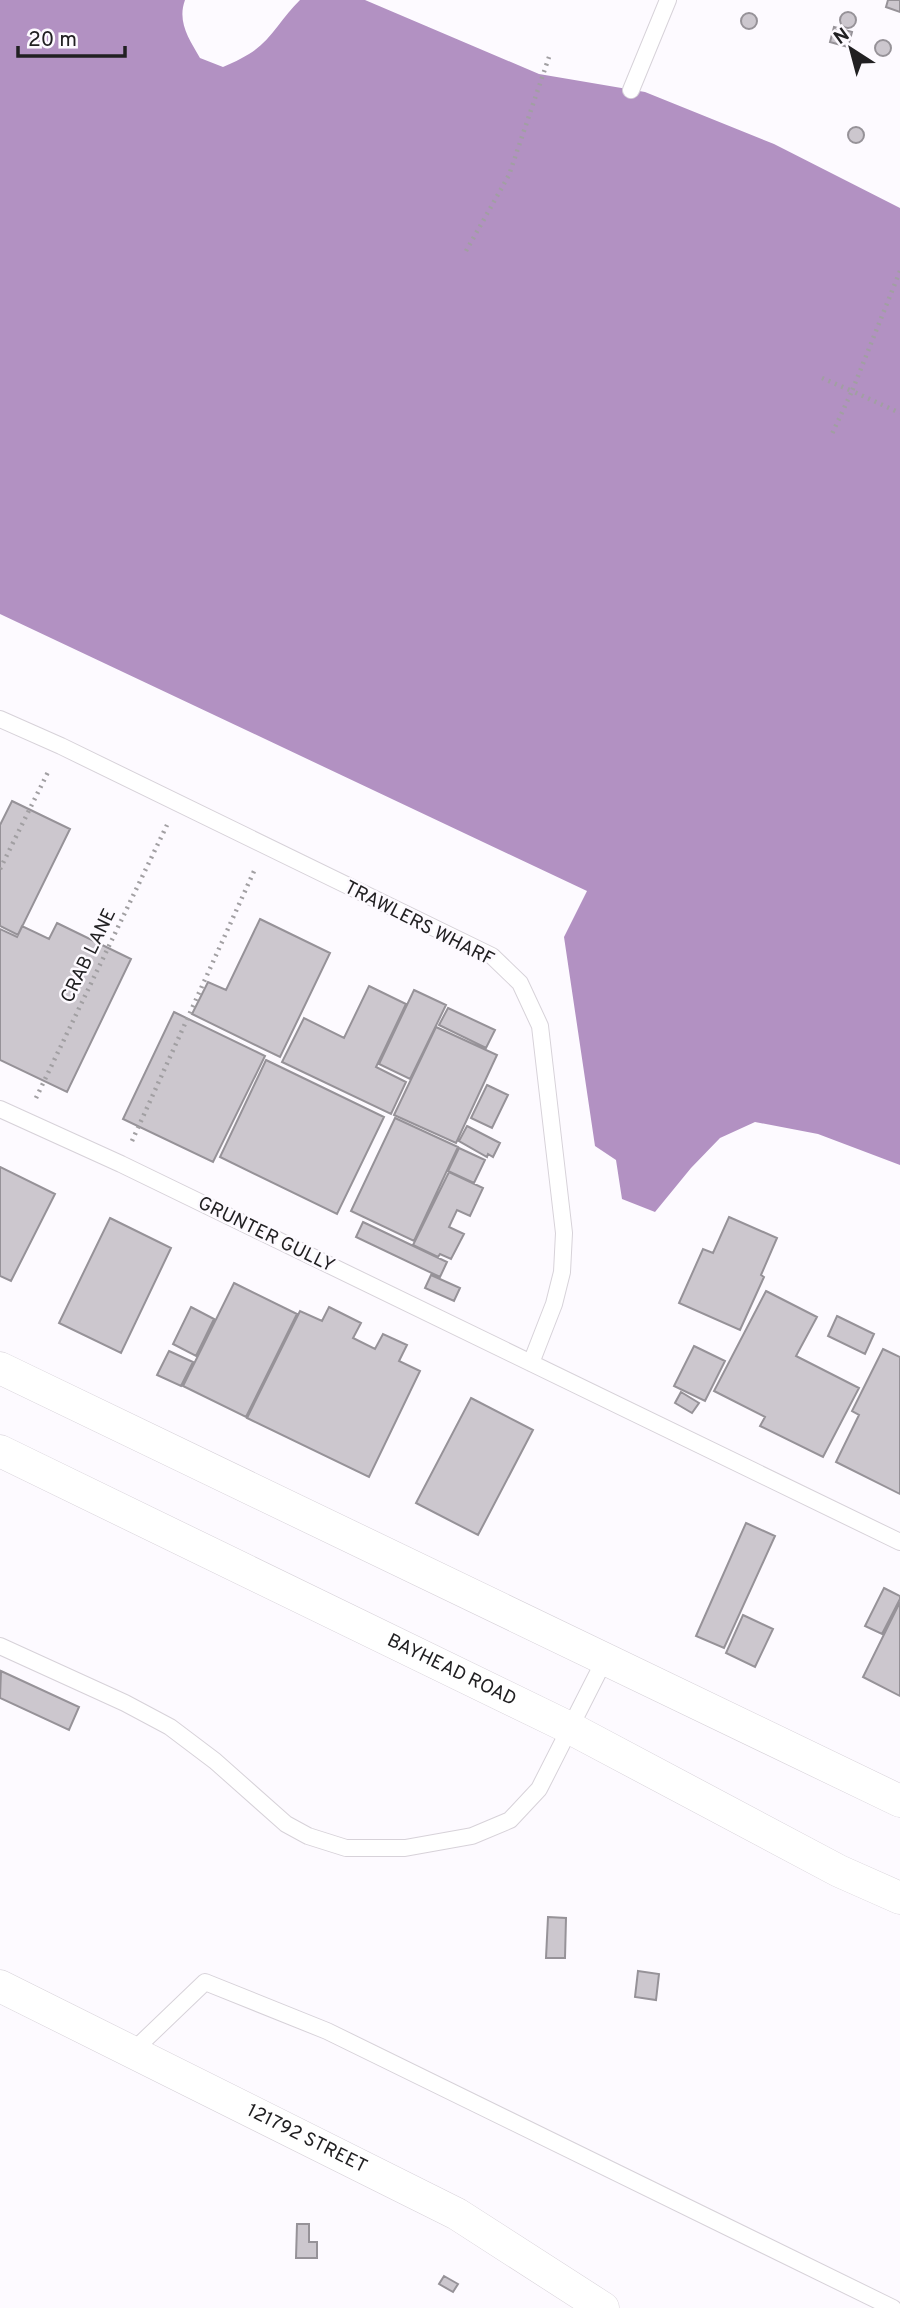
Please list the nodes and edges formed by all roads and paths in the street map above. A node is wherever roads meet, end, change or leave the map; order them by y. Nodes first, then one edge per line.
1 (668, 0) edge
2 (549, 57) dead end
3 (632, 90) dead end
4 (466, 251) dead end
5 (900, 271) edge
6 (822, 378) dead end
7 (852, 391) junction
8 (900, 413) edge
9 (831, 436) dead end
10 (0, 719) edge
11 (61, 746) junction
12 (178, 803) junction
13 (265, 846) junction
14 (0, 869) edge
15 (0, 1109) edge
16 (25, 1121) junction
17 (121, 1164) junction
18 (531, 1363) junction
19 (0, 1368) edge
20 (0, 1451) edge
21 (900, 1542) edge
22 (0, 1646) edge
23 (605, 1659) junction
24 (570, 1728) junction
25 (900, 1801) edge
26 (900, 1898) edge
27 (0, 1986) edge
28 (133, 2051) junction
29 (603, 2308) edge
30 (893, 2308) edge

1 - 3 lane
2 - 4 path
5 - 7 path
6 - 7 path
7 - 8 path
7 - 9 path
10 - 11 lane, TRAWLERS WHARF
11 - 12 lane, TRAWLERS WHARF
11 - 14 path
12 - 13 lane, TRAWLERS WHARF
12 - 16 path, CRAB LANE
13 - 17 path
13 - 18 lane, TRAWLERS WHARF
15 - 16 lane, GRUNTER GULLY
16 - 17 lane, GRUNTER GULLY
17 - 18 lane, GRUNTER GULLY
18 - 21 lane, GRUNTER GULLY
19 - 23 street
20 - 24 street, BAYHEAD ROAD
22 - 24 lane
23 - 24 lane
23 - 25 street
24 - 26 street, BAYHEAD ROAD
27 - 28 street, 121792 STREET
28 - 29 street, 121792 STREET
28 - 30 lane

